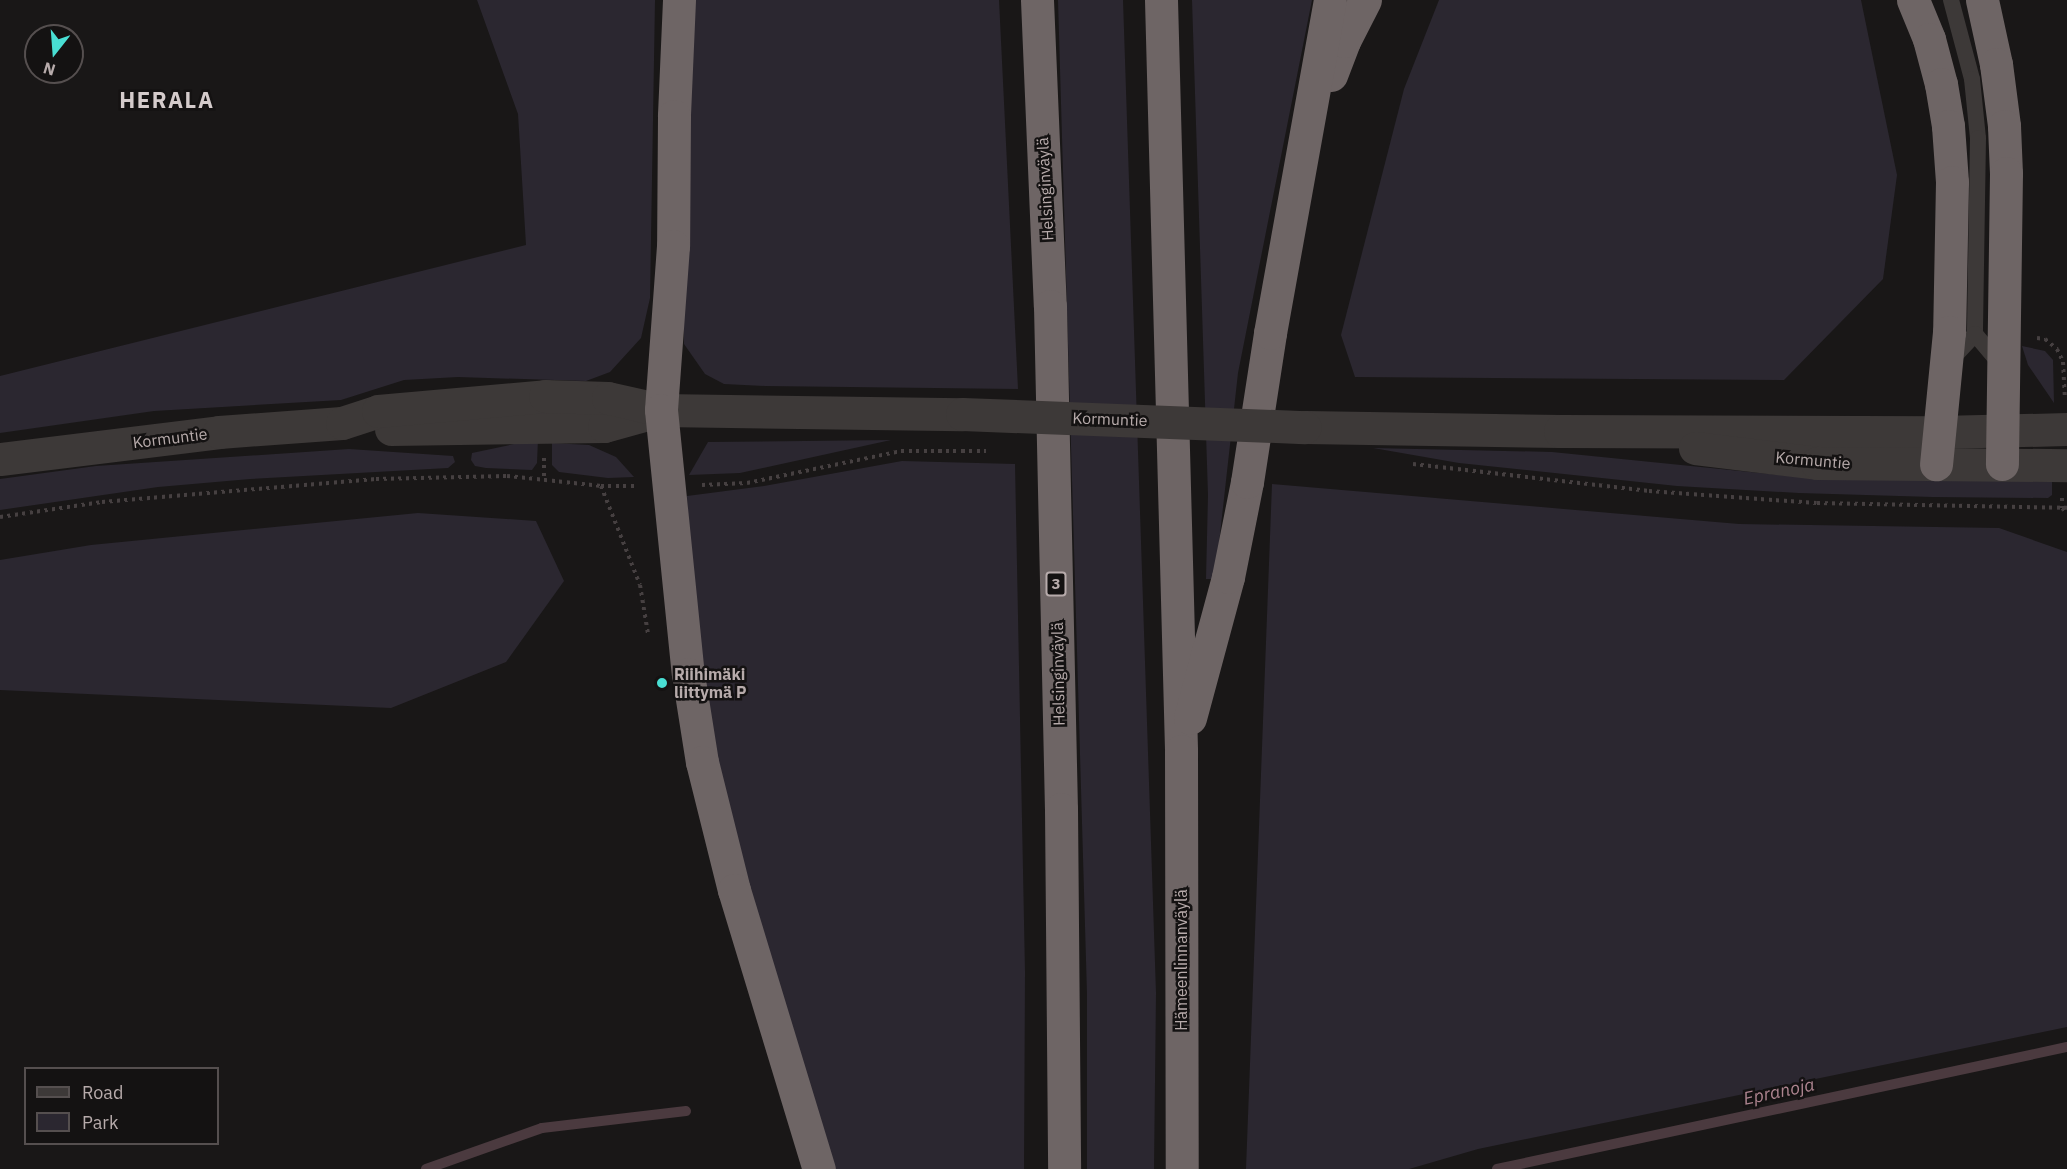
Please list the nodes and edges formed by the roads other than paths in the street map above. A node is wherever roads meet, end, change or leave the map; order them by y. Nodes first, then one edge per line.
1 (679, 0) edge
2 (1037, 0) edge
3 (1161, 0) edge
4 (1330, 0) edge
5 (1365, 0) edge
6 (1913, 0) edge
7 (1951, 0) edge
8 (1982, 0) edge
9 (1302, 152) junction
10 (1975, 334) junction
11 (1945, 367) junction
12 (2005, 370) junction
13 (661, 410) junction
14 (2067, 429) edge
15 (2003, 430) junction
16 (1560, 431) junction
17 (1939, 432) junction
18 (0, 459) edge
19 (1936, 464) junction
20 (2002, 464) junction
21 (2067, 465) edge
22 (1181, 751) junction
23 (819, 1169) edge
24 (1064, 1169) edge
25 (1182, 1169) edge

1 - 13 highway
2 - 24 highway, Helsinginväylä / 3
3 - 22 highway
4 - 9 highway
5 - 9 highway
6 - 11 highway
7 - 10 lane
8 - 12 highway
9 - 22 highway
10 - 11 lane
10 - 12 lane
11 - 17 highway
12 - 15 highway
13 - 16 street, Kormuntie, bridge
13 - 18 street, Kormuntie
13 - 23 highway
14 - 15 street, Kormuntie
15 - 17 street, Kormuntie
15 - 20 highway
16 - 17 street, Kormuntie
16 - 19 street, Kormuntie
17 - 19 highway
19 - 20 street, Kormuntie
20 - 21 street, Kormuntie
22 - 25 highway, Hämeenlinnanväylä

